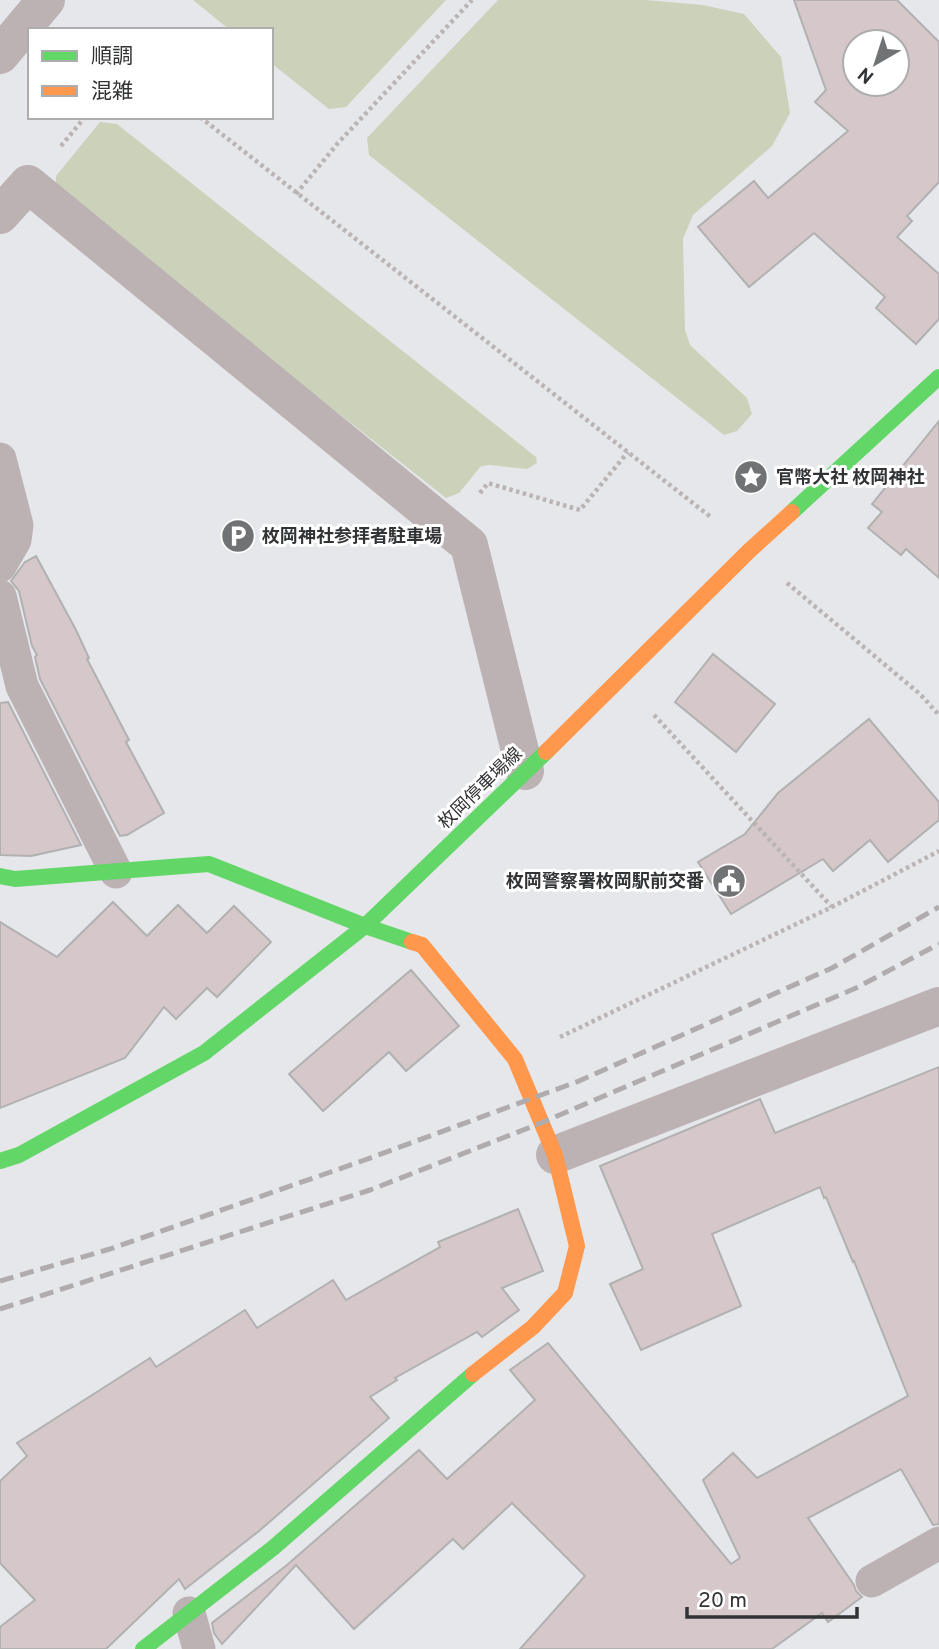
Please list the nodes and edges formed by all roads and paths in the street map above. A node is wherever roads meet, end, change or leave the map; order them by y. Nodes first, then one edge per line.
1 (46, 0) edge
2 (472, 0) edge
3 (0, 55) edge
4 (202, 119) edge
5 (296, 194) junction
6 (0, 215) edge
7 (939, 377) edge
8 (628, 452) junction
9 (0, 459) edge
10 (488, 484) dead end
11 (750, 551) junction
12 (0, 566) edge
13 (0, 596) edge
14 (810, 603) dead end
15 (621, 679) junction
16 (939, 715) edge
17 (525, 771) junction
18 (939, 850) edge
19 (116, 872) junction
20 (0, 876) edge
21 (832, 907) junction
22 (365, 926) junction
23 (939, 1006) edge
24 (516, 1059) junction
25 (555, 1155) junction
26 (0, 1161) edge
27 (939, 1543) edge
28 (873, 1581) dead end
29 (190, 1613) junction
30 (143, 1649) edge
31 (199, 1649) edge

1 - 3 street
2 - 5 path
4 - 5 path
5 - 8 path
6 - 17 street
7 - 11 street, 枚岡停車場線
8 - 10 path
8 - 11 path
9 - 12 lane
11 - 15 street, 枚岡停車場線
13 - 19 lane
14 - 16 path
15 - 17 street, 枚岡停車場線
15 - 21 path
17 - 22 street, 枚岡停車場線
18 - 21 path
19 - 20 street
19 - 22 street
21 - 24 path
22 - 24 street
22 - 26 street, 枚岡停車場線
23 - 25 street
24 - 25 street
25 - 29 street
27 - 28 lane
29 - 30 street
29 - 31 lane

